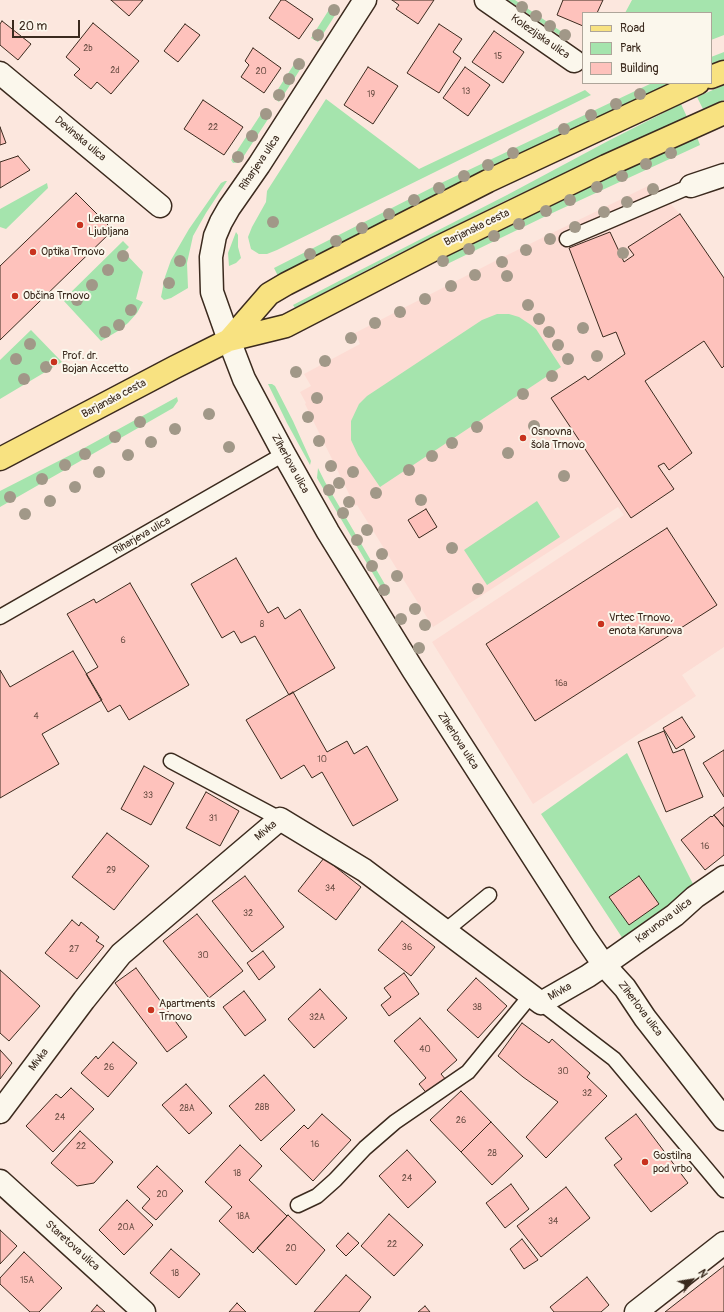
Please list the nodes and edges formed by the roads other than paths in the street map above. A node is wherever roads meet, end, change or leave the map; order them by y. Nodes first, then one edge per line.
1 (365, 0) edge
2 (486, 0) edge
3 (574, 61) dead end
4 (724, 72) edge
5 (0, 73) edge
6 (712, 78) edge
7 (696, 84) edge
8 (724, 113) edge
9 (724, 174) edge
10 (691, 186) joint
11 (160, 206) dead end
12 (567, 239) dead end
13 (229, 340) junction
14 (284, 454) junction
15 (0, 459) edge
16 (0, 617) edge
17 (171, 762) dead end
18 (280, 819) junction
19 (724, 877) edge
20 (489, 895) dead end
21 (445, 931) junction
22 (604, 965) junction
23 (536, 999) junction
24 (0, 1112) edge
25 (724, 1119) edge
26 (0, 1181) edge
27 (724, 1190) edge
28 (298, 1205) dead end
29 (724, 1243) edge
30 (144, 1312) edge
31 (636, 1312) edge

1 - 13 street, Riharjeva ulica
2 - 3 street, Kolezijska ulica
4 - 6 main road
5 - 11 street, Devinska ulica
7 - 13 main road, Barjanska cesta
8 - 13 main road, Barjanska cesta
9 - 10 street
10 - 12 lane
13 - 14 street, Ziherlova ulica
13 - 15 main road, Barjanska cesta
14 - 16 lane, Riharjeva ulica
14 - 22 street, Ziherlova ulica
17 - 18 lane
18 - 21 street, Mivka
18 - 24 street, Mivka
19 - 22 street, Karunova ulica
20 - 21 lane
21 - 23 street, Mivka
22 - 23 street, Mivka
22 - 25 street, Ziherlova ulica
23 - 27 lane
23 - 28 lane
26 - 30 street, Staretova ulica
29 - 31 street

